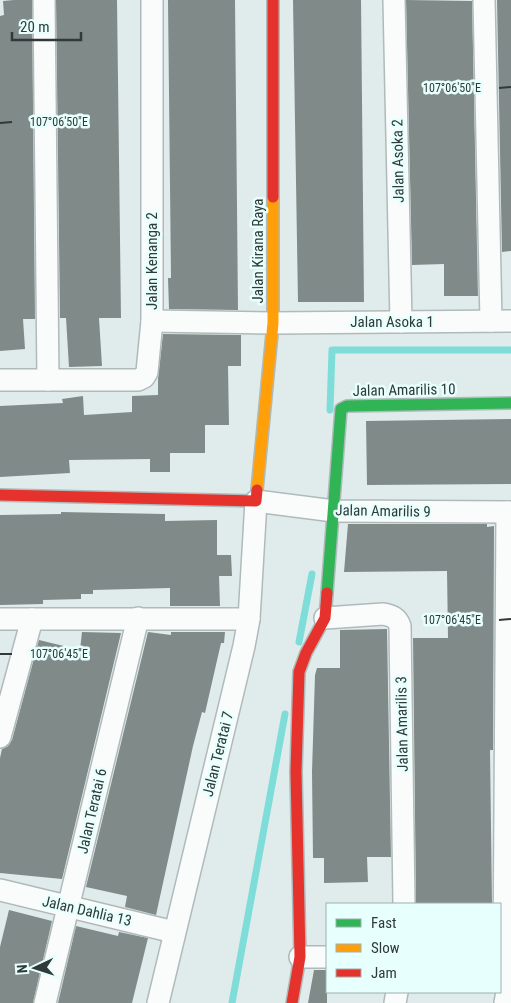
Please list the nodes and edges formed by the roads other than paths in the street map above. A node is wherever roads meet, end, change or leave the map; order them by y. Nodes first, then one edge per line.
1 (44, 0) edge
2 (152, 0) edge
3 (273, 0) edge
4 (394, 0) edge
5 (484, 0) edge
6 (501, 321) edge
7 (152, 322) junction
8 (401, 322) junction
9 (273, 323) junction
10 (0, 380) edge
11 (48, 380) junction
12 (511, 403) edge
13 (0, 495) edge
14 (256, 502) junction
15 (334, 510) junction
16 (509, 512) edge
17 (138, 618) junction
18 (325, 618) junction
19 (0, 619) edge
20 (32, 619) junction
21 (249, 619) junction
22 (0, 737) edge
23 (0, 890) edge
24 (404, 903) edge
25 (69, 907) junction
26 (174, 932) junction
27 (300, 957) junction
28 (326, 957) edge
29 (506, 960) edge
30 (45, 1003) edge
31 (158, 1003) edge
32 (292, 1003) edge
33 (505, 1003) edge

1 - 11 street
2 - 7 street, Jalan Kenanga 2
3 - 9 street, Jalan Kirana Raya
4 - 8 street, Jalan Asoka 2
5 - 6 street
6 - 8 street, Jalan Asoka 1
7 - 9 street, Jalan Asoka 1
7 - 11 street, Jalan Kenanga 2
8 - 9 street, Jalan Asoka 1
9 - 14 street, Jalan Kirana Raya
10 - 11 street, Jalan Kenanga 2
12 - 15 street, Jalan Amarilis 10
13 - 14 street
14 - 15 street, Jalan Amarilis 9
14 - 21 street, Jalan Teratai 7
15 - 16 street, Jalan Amarilis 9
15 - 18 street
16 - 29 street
17 - 20 street
17 - 21 street
17 - 25 street, Jalan Teratai 6
18 - 24 street, Jalan Amarilis 3
18 - 27 street
19 - 20 street
20 - 22 street
21 - 26 street, Jalan Teratai 7
23 - 25 street, Jalan Dahlia 13
25 - 26 street, Jalan Dahlia 13
25 - 30 street, Jalan Teratai 6
26 - 31 street, Jalan Teratai 7
27 - 28 street
27 - 32 street
29 - 33 street

